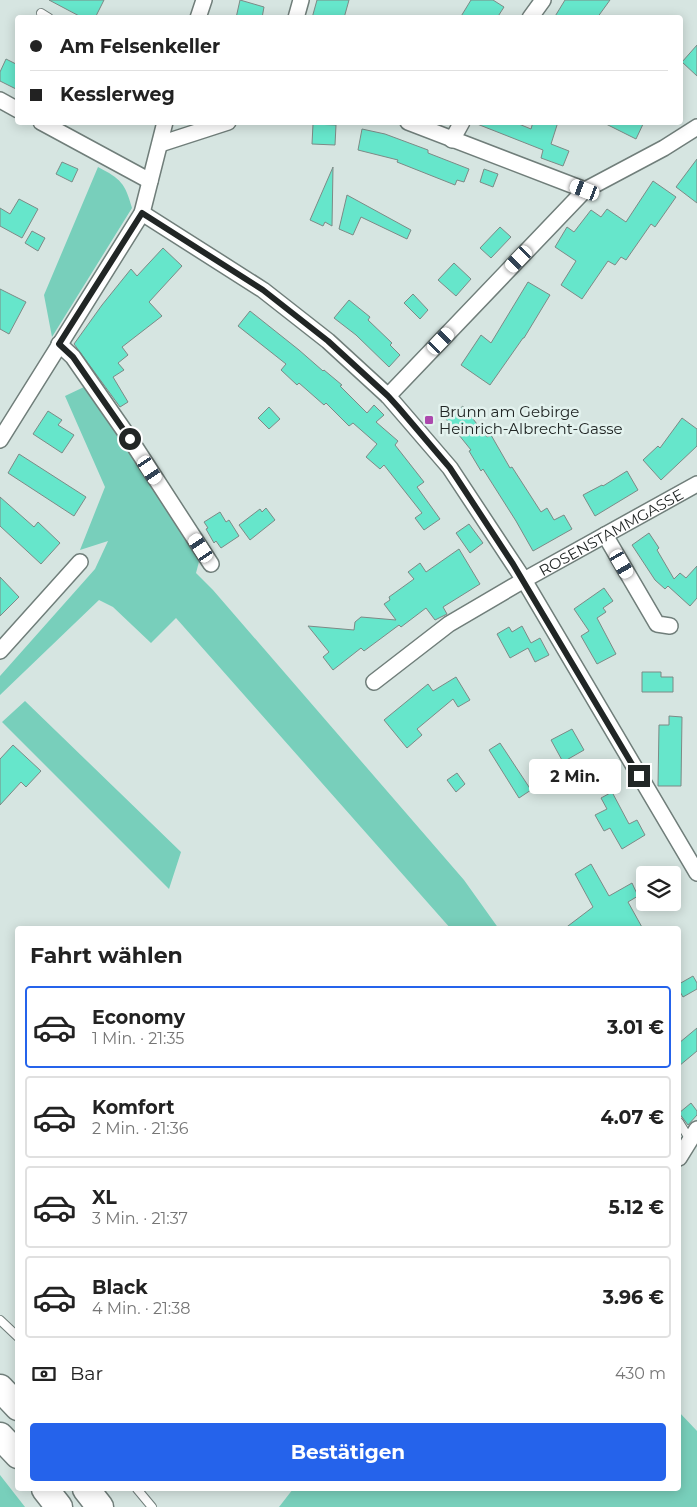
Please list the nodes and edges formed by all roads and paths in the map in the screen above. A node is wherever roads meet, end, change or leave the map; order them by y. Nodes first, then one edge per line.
1 (204, 0) edge
2 (301, 0) edge
3 (543, 0) edge
4 (41, 13) dead end
5 (44, 15) edge
6 (199, 15) edge
7 (297, 15) edge
8 (532, 15) edge
9 (0, 100) edge
10 (15, 108) edge
11 (47, 125) edge
12 (164, 125) edge
13 (219, 125) edge
14 (415, 125) edge
15 (460, 125) edge
16 (697, 127) edge
17 (452, 140) junction
18 (160, 144) junction
19 (150, 181) junction
20 (585, 190) junction
21 (142, 213) junction
22 (59, 344) junction
23 (388, 396) junction
24 (0, 440) edge
25 (697, 484) edge
26 (605, 535) junction
27 (80, 562) dead end
28 (211, 564) dead end
29 (524, 580) junction
30 (670, 626) dead end
31 (0, 652) edge
32 (374, 682) dead end
33 (697, 874) edge
34 (681, 1124) edge
35 (694, 1134) edge
36 (681, 1155) edge
37 (0, 1320) edge
38 (15, 1334) edge
39 (0, 1388) edge
40 (15, 1404) edge
41 (0, 1436) edge
42 (15, 1452) edge
43 (47, 1491) edge
44 (88, 1491) edge
45 (139, 1491) edge
46 (59, 1507) edge
47 (100, 1507) edge
48 (152, 1507) edge

1 - 6 street
2 - 7 street
3 - 8 street
4 - 5 lane
9 - 10 street
11 - 19 street
12 - 18 street
13 - 18 street
14 - 17 street
15 - 17 street
16 - 20 street
17 - 20 street
18 - 19 street
19 - 21 street
20 - 23 street
21 - 22 street
21 - 23 street
22 - 24 street
22 - 28 street
23 - 29 street
25 - 26 street, ROSENSTAMMGASSE
26 - 29 street, ROSENSTAMMGASSE
26 - 30 street
27 - 31 street
29 - 32 street, ROSENSTAMMGASSE
29 - 33 street
34 - 35 lane
35 - 36 street
37 - 38 lane
39 - 40 highway
41 - 42 highway
43 - 46 highway
44 - 47 highway
45 - 48 lane

